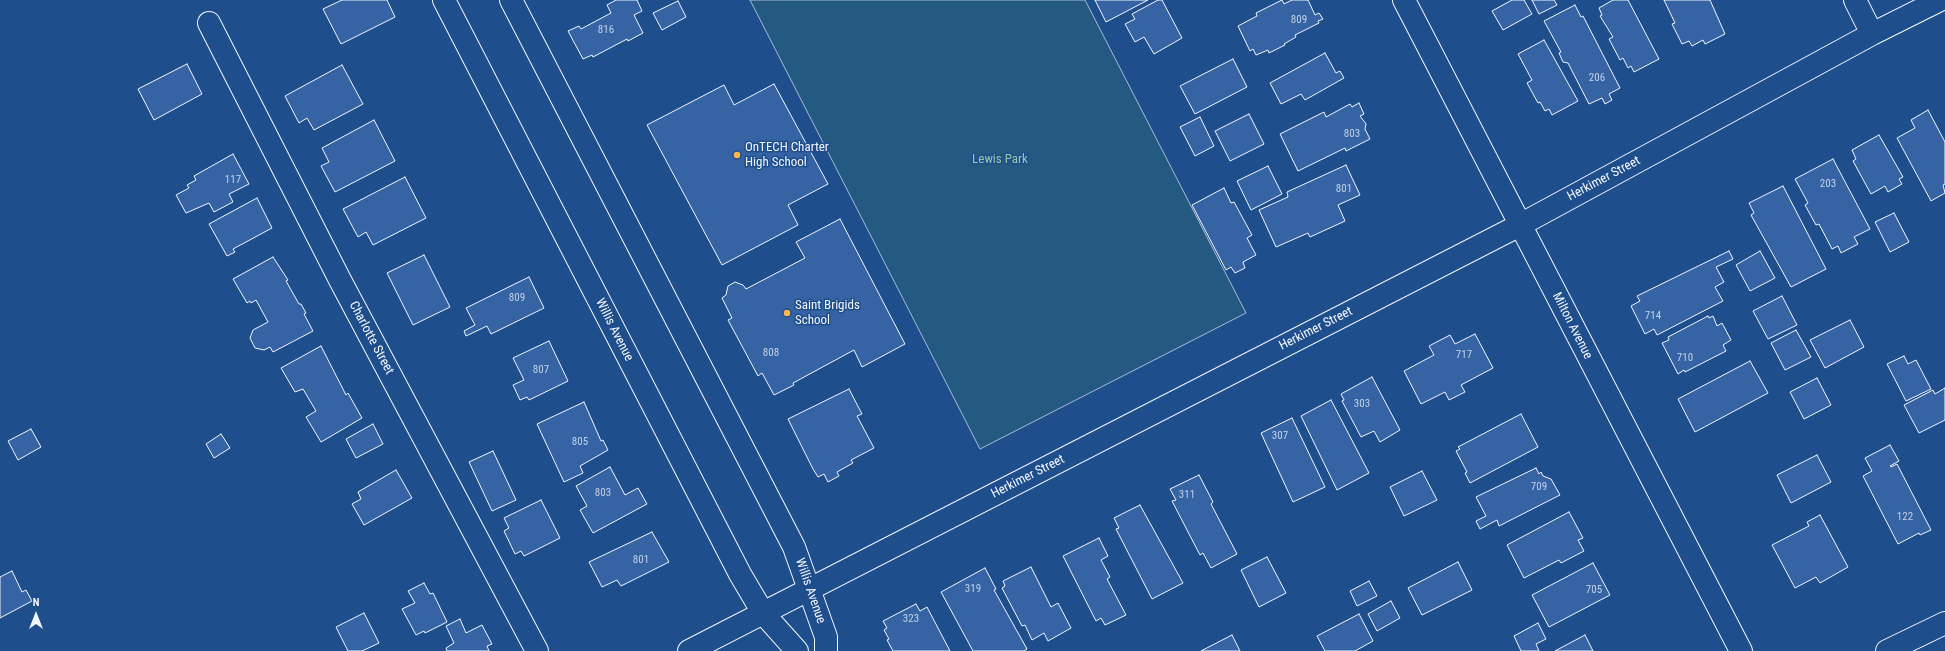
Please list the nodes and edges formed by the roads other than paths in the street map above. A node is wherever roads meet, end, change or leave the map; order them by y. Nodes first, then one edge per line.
1 (444, 0) edge
2 (511, 0) edge
3 (1404, 0) edge
4 (1854, 0) edge
5 (1940, 0) edge
6 (209, 23) dead end
7 (1872, 34) junction
8 (1520, 225) junction
9 (810, 589) junction
10 (763, 613) junction
11 (1945, 623) edge
12 (537, 651) edge
13 (689, 651) edge
14 (797, 651) edge
15 (826, 651) edge
16 (1741, 651) edge
17 (1887, 651) edge

1 - 10 street, Willis Avenue
2 - 9 street, Willis Avenue
3 - 8 street, Milton Avenue
4 - 7 street
5 - 7 street, Herkimer Street
6 - 12 street, Charlotte Street
7 - 8 street, Herkimer Street
8 - 9 street, Herkimer Street
8 - 16 street, Milton Avenue
9 - 10 street, Herkimer Street
9 - 15 street, Willis Avenue
10 - 13 street, Herkimer Street
10 - 14 street, Willis Avenue
11 - 17 street

